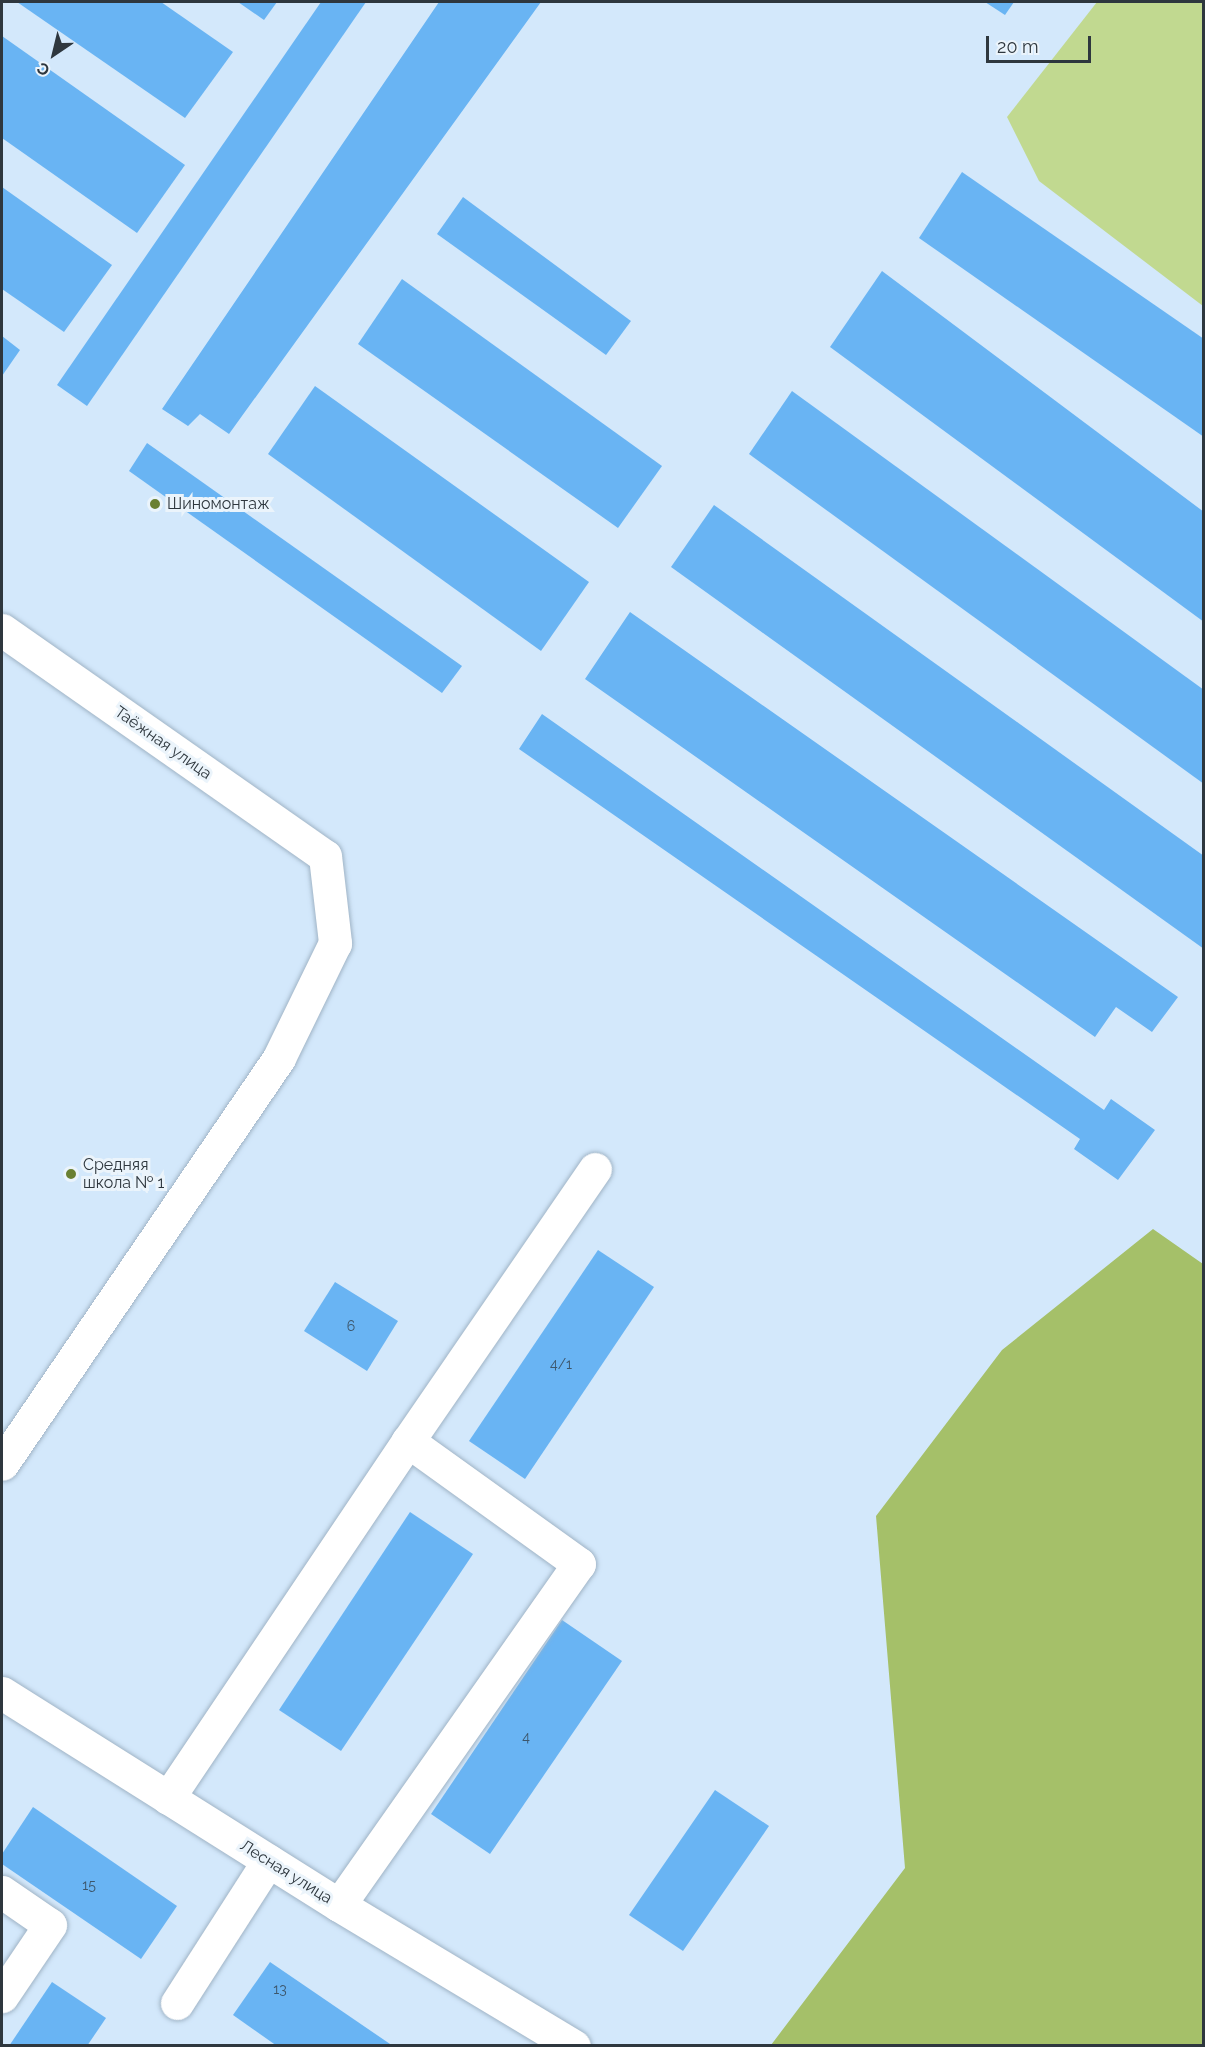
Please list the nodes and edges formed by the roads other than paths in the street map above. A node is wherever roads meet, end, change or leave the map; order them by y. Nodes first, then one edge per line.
1 (2, 630) edge
2 (596, 1169) dead end
3 (408, 1441) junction
4 (2, 1464) edge
5 (2, 1693) edge
6 (168, 1798) junction
7 (268, 1861) junction
8 (2, 1892) edge
9 (339, 1905) junction
10 (2, 1996) edge
11 (177, 2003) dead end
12 (574, 2046) edge

1 - 4 street, Таёжная улица
2 - 3 street
3 - 6 street
3 - 9 street
5 - 6 street, Лесная улица
6 - 7 street, Лесная улица
7 - 9 street, Лесная улица
7 - 11 street
8 - 10 street
9 - 12 street, Лесная улица

